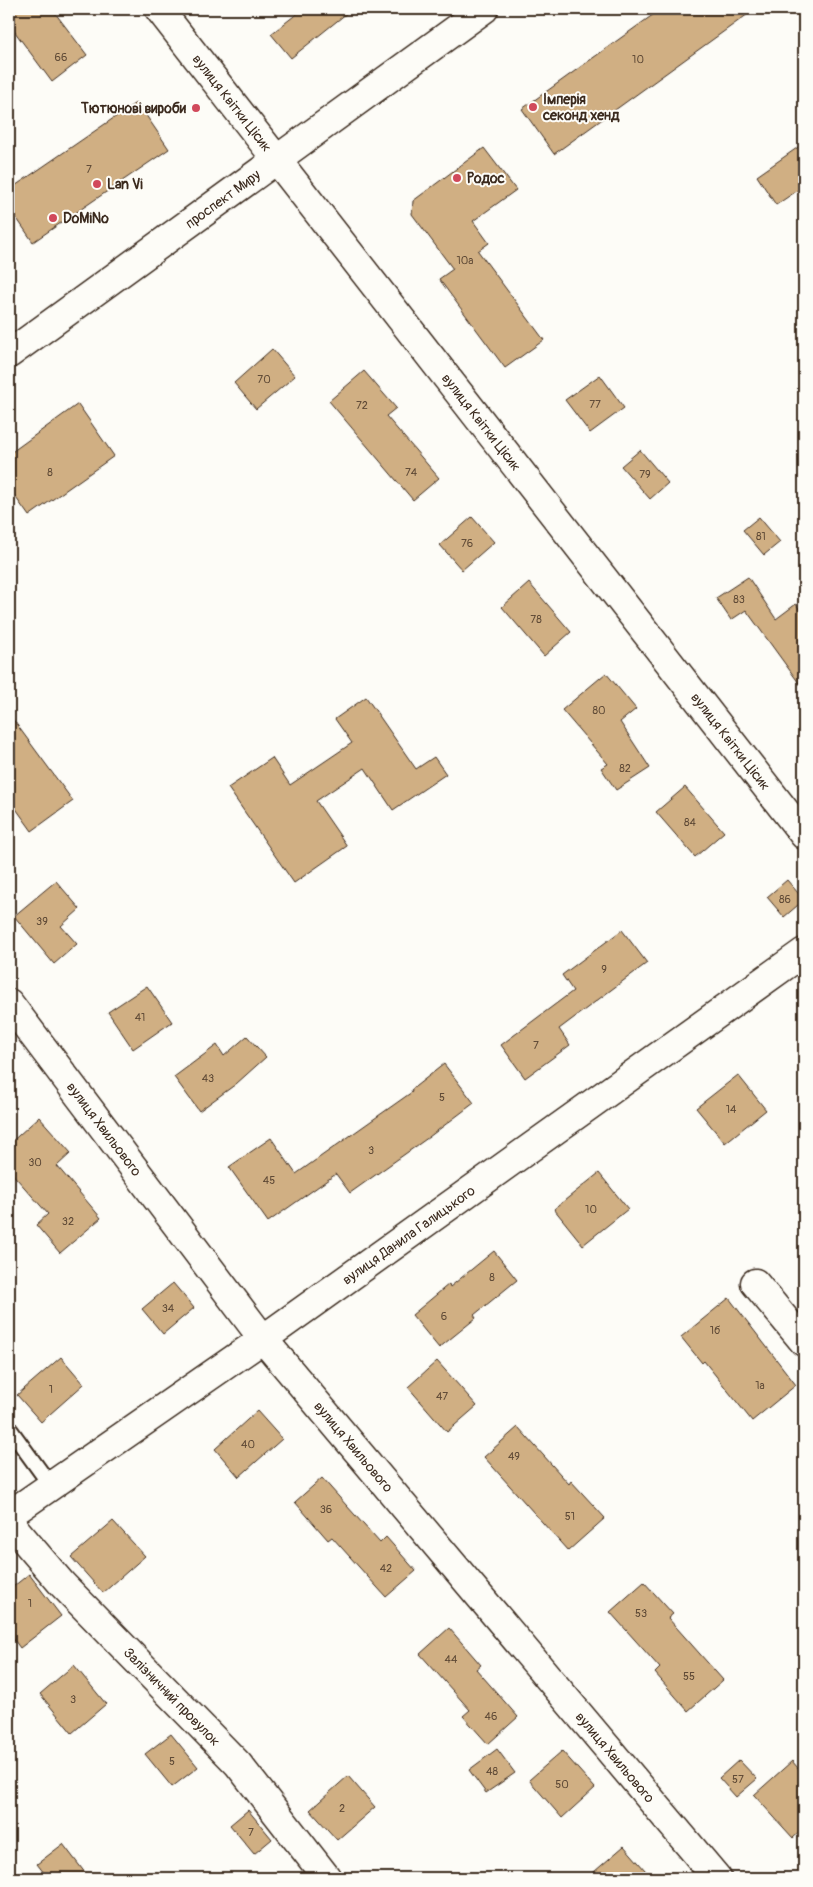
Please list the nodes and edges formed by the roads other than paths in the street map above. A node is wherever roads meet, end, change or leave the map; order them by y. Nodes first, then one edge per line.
1 (159, 9) edge
2 (484, 9) edge
3 (276, 160) junction
4 (9, 354) edge
5 (804, 835) edge
6 (804, 952) edge
7 (9, 1003) edge
8 (755, 1283) dead end
9 (263, 1339) junction
10 (804, 1342) edge
11 (9, 1428) edge
12 (51, 1486) junction
13 (9, 1515) edge
14 (9, 1522) edge
15 (327, 1878) edge
16 (717, 1878) edge

1 - 3 street, вулиця Квітки Цісик
2 - 3 street, проспект Миру
3 - 4 street, проспект Миру
3 - 5 street, вулиця Квітки Цісик
6 - 9 street, вулиця Данила Галицького
7 - 9 street, вулиця Хвильового
8 - 10 street
9 - 12 street, вулиця Данила Галицького
9 - 16 street, вулиця Хвильового
11 - 12 lane
12 - 13 street, вулиця Данила Галицького
14 - 15 street, Залізничний провулок

